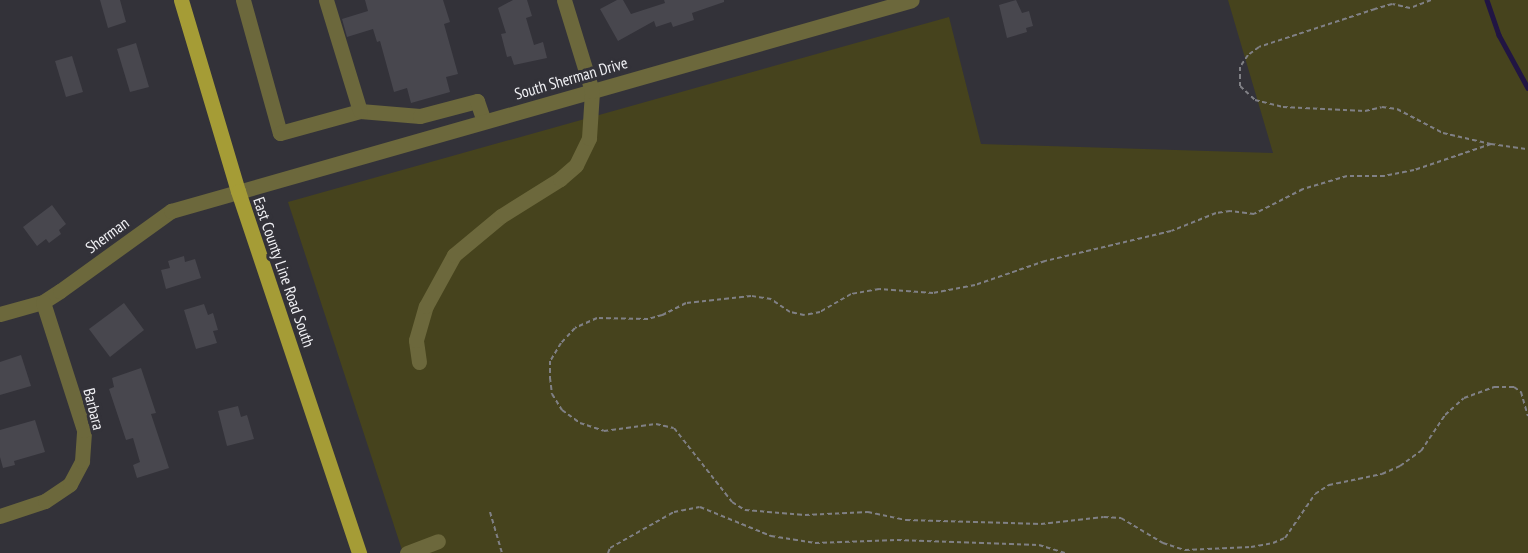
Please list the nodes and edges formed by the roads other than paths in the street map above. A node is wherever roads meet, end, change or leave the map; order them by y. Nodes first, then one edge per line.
1 (181, 0) edge
2 (243, 0) edge
3 (326, 0) edge
4 (564, 0) edge
5 (912, 0) edge
6 (592, 91) junction
7 (360, 111) junction
8 (484, 121) junction
9 (238, 191) junction
10 (43, 302) junction
11 (0, 314) edge
12 (419, 362) dead end
13 (0, 516) edge
14 (438, 541) dead end
15 (359, 553) edge
16 (407, 553) edge

1 - 9 main road, East County Line Road South
2 - 7 street
3 - 7 street
4 - 6 street
5 - 6 street, South Sherman Drive
6 - 8 street, South Sherman Drive
6 - 12 street
7 - 8 street
8 - 9 street, South Sherman Drive
9 - 10 street, Sherman
9 - 15 main road, East County Line Road South
10 - 11 street, Sherman
10 - 13 street, Barbara
14 - 16 street

